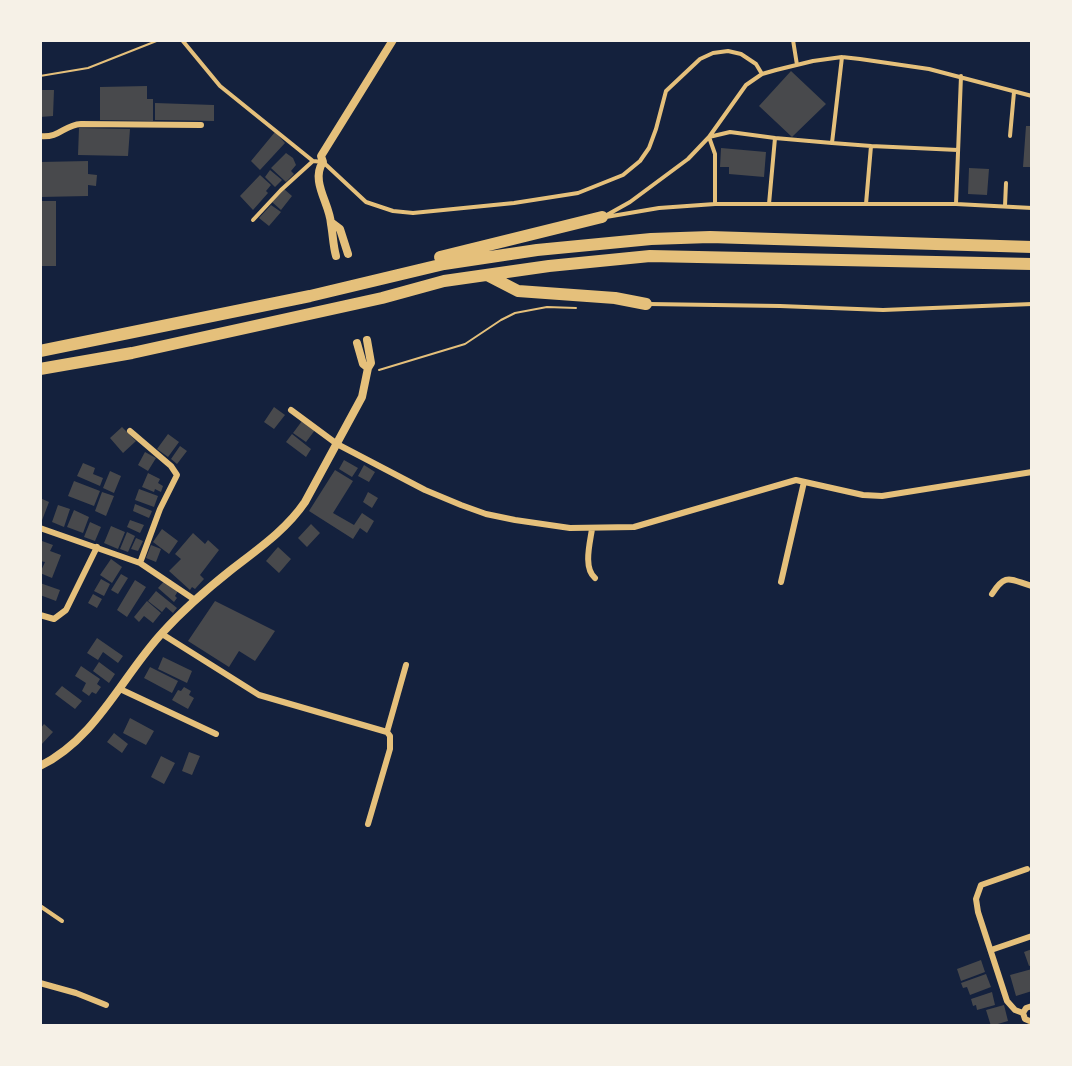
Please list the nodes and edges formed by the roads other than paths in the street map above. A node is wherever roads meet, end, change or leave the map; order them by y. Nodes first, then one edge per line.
1 (182, 40) edge
2 (393, 40) edge
3 (793, 40) edge
4 (842, 57) junction
5 (797, 65) junction
6 (762, 74) junction
7 (961, 76) junction
8 (1014, 92) junction
9 (1032, 96) edge
10 (201, 125) dead end
11 (40, 136) edge
12 (1010, 136) dead end
13 (709, 137) junction
14 (775, 138) junction
15 (832, 143) junction
16 (871, 146) junction
17 (958, 150) junction
18 (313, 161) junction
19 (323, 162) junction
20 (1006, 183) dead end
21 (715, 204) junction
22 (770, 204) junction
23 (866, 204) junction
24 (956, 204) junction
25 (1005, 206) junction
26 (1032, 208) edge
27 (602, 218) junction
28 (253, 220) dead end
29 (332, 223) junction
30 (1032, 247) edge
31 (348, 254) dead end
32 (336, 256) dead end
33 (1032, 264) edge
34 (397, 274) junction
35 (487, 275) junction
36 (646, 304) joint
37 (1032, 304) edge
38 (368, 340) dead end
39 (357, 343) dead end
40 (40, 351) edge
41 (40, 369) edge
42 (368, 371) junction
43 (291, 410) dead end
44 (130, 431) dead end
45 (337, 444) junction
46 (1032, 472) edge
47 (804, 482) junction
48 (40, 528) edge
49 (592, 529) junction
50 (97, 547) junction
51 (140, 563) junction
52 (594, 578) dead end
53 (781, 582) dead end
54 (1032, 586) edge
55 (993, 594) dead end
56 (195, 600) junction
57 (40, 615) edge
58 (162, 634) junction
59 (406, 665) dead end
60 (120, 689) junction
61 (387, 732) junction
62 (216, 734) dead end
63 (40, 766) edge
64 (368, 824) dead end
65 (1027, 869) dead end
66 (40, 906) edge
67 (62, 921) dead end
68 (1032, 936) edge
69 (991, 950) junction
70 (40, 983) edge
71 (106, 1005) dead end
72 (1032, 1006) edge
73 (1023, 1013) junction
74 (1031, 1023) edge

1 - 18 lane
2 - 19 street
3 - 5 lane
4 - 5 lane
4 - 7 lane
4 - 15 lane
5 - 6 lane
6 - 13 lane
6 - 19 lane
7 - 8 lane
7 - 17 lane
8 - 9 lane
8 - 12 lane
10 - 11 street
13 - 14 lane
13 - 21 lane
13 - 27 lane
14 - 15 lane
14 - 22 lane
15 - 16 lane
16 - 17 lane
16 - 23 lane
17 - 24 lane
18 - 19 lane
18 - 28 lane
19 - 29 street
20 - 25 lane
21 - 22 lane
21 - 27 lane
22 - 23 lane
23 - 24 lane
24 - 25 lane
25 - 26 lane
27 - 34 highway
29 - 31 street
29 - 32 street
30 - 34 highway
33 - 35 highway
34 - 40 highway
35 - 36 highway
35 - 41 highway
36 - 37 lane
38 - 42 street
39 - 42 street
42 - 45 street
43 - 45 street
44 - 51 street
45 - 49 street
45 - 56 street
46 - 47 street
47 - 49 street
47 - 53 street
48 - 50 street
49 - 52 street
50 - 51 street
50 - 57 street
51 - 56 street
54 - 55 street
56 - 58 street
58 - 60 street
58 - 61 street
59 - 61 street
60 - 62 street
60 - 63 street
61 - 64 street
65 - 69 street
66 - 67 lane
68 - 69 street
69 - 73 street
70 - 71 street
72 - 73 street
73 - 74 street

